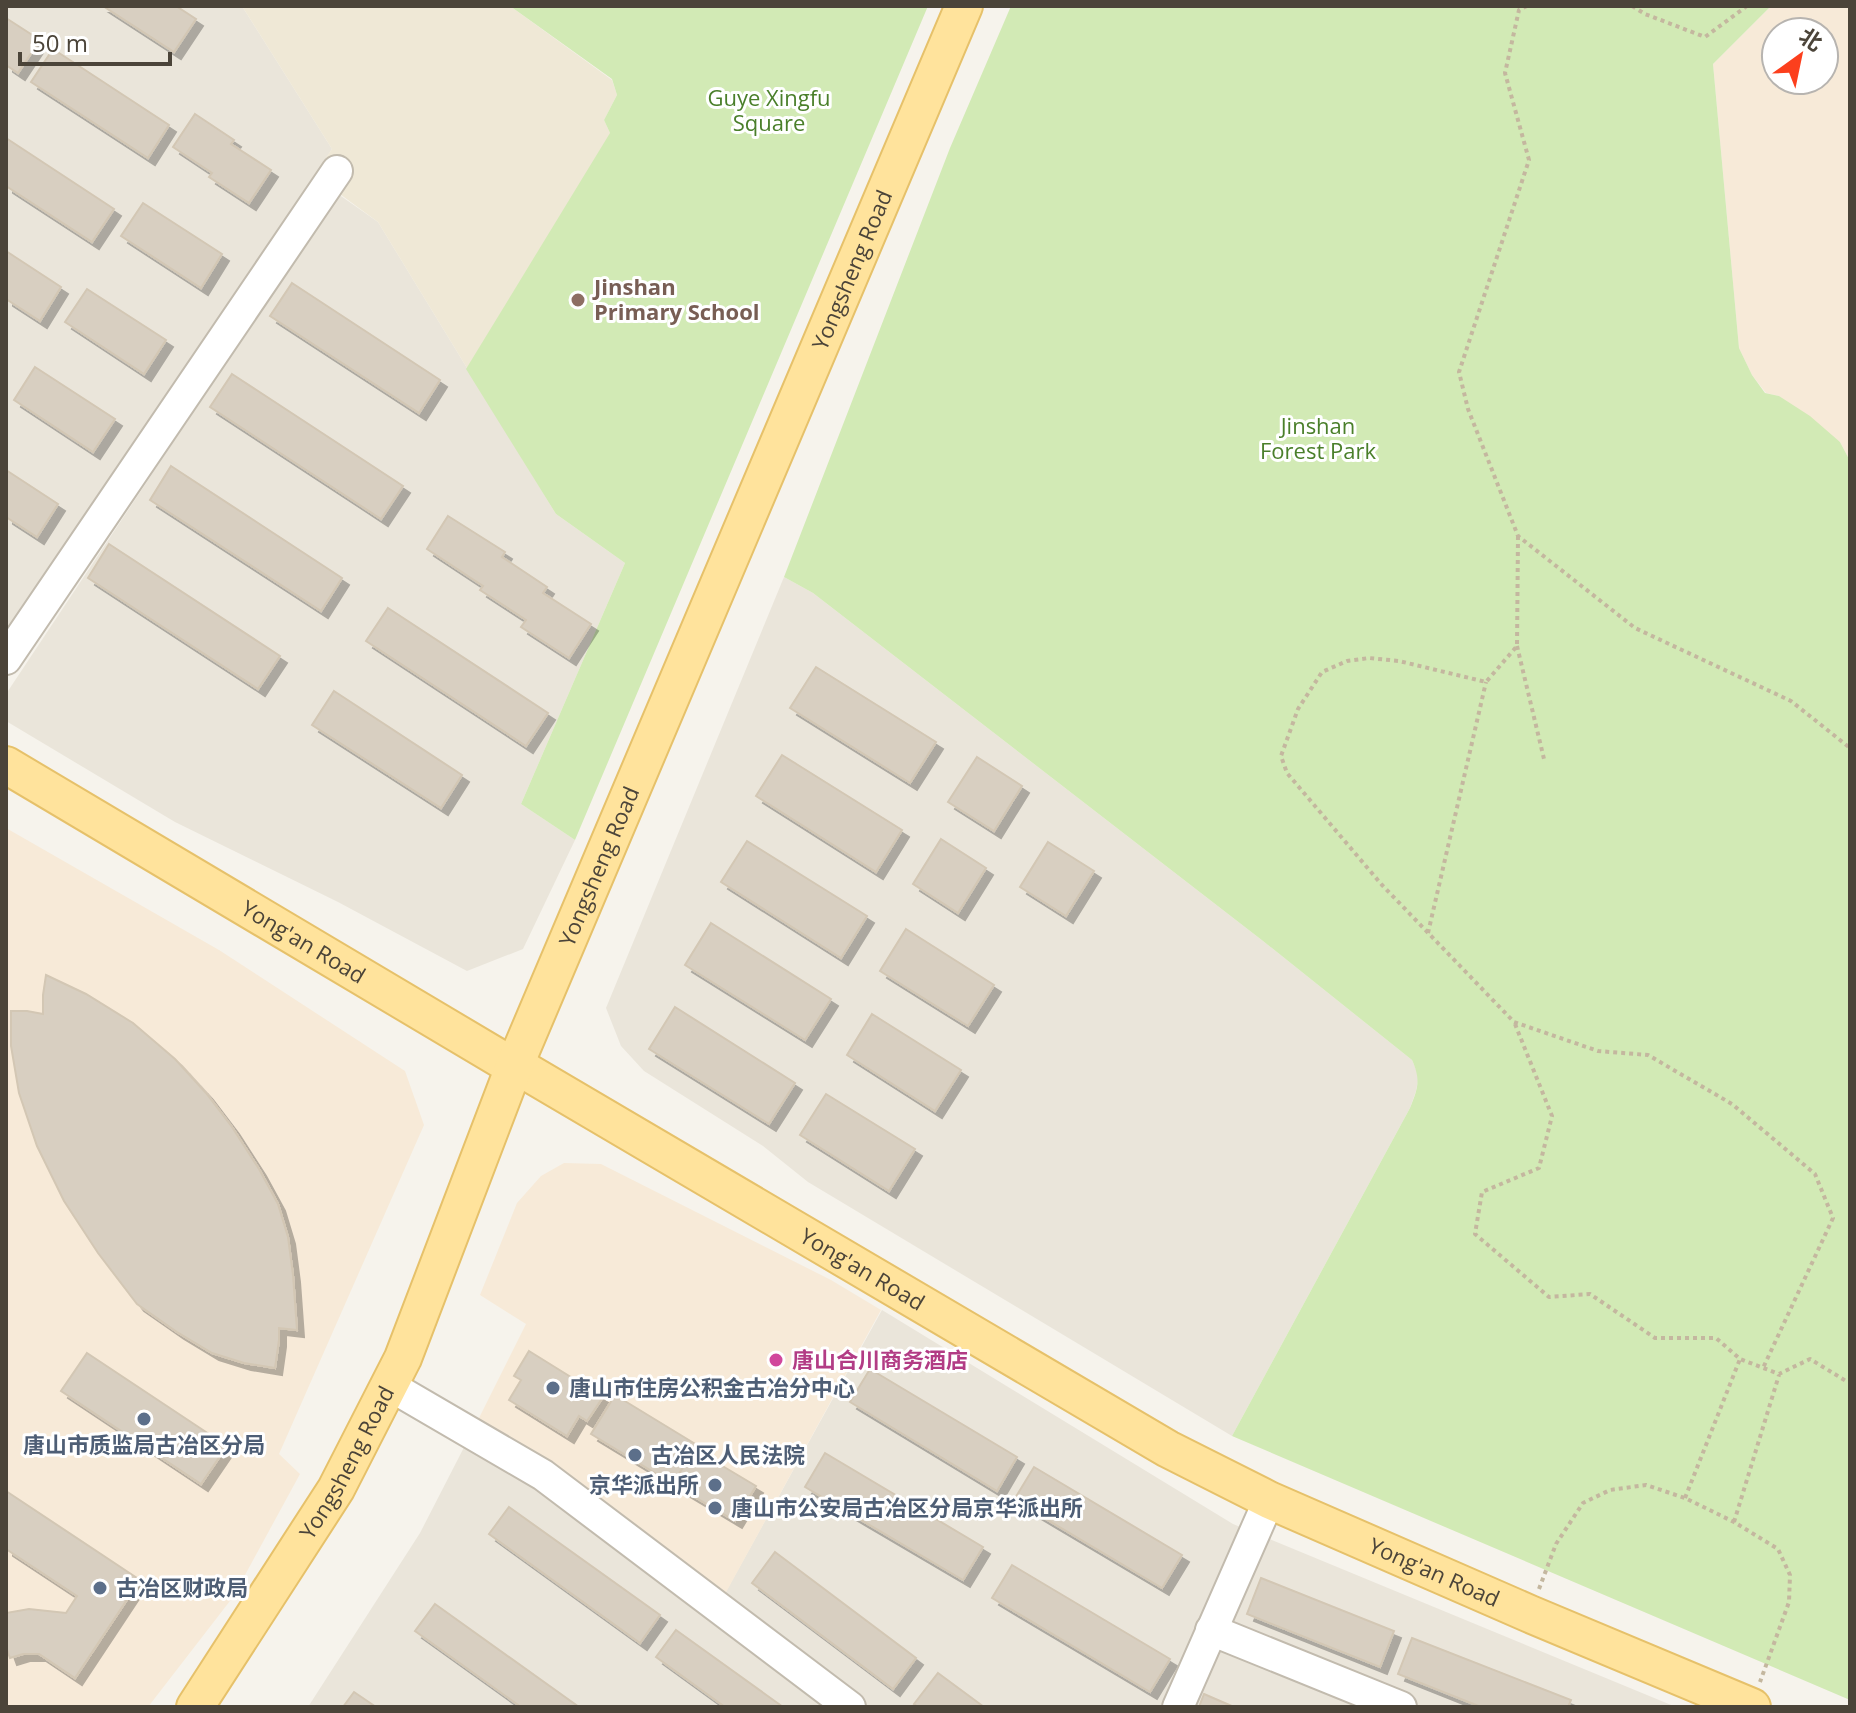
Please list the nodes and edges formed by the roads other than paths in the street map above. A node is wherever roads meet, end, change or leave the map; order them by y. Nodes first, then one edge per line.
1 (964, 6) edge
2 (982, 6) edge
3 (337, 171) dead end
4 (6, 659) edge
5 (6, 765) edge
6 (521, 1070) junction
7 (404, 1394) junction
8 (1269, 1500) junction
9 (1211, 1630) junction
10 (195, 1707) edge
11 (219, 1707) edge
12 (850, 1707) edge
13 (1178, 1707) edge
14 (1401, 1707) edge
15 (1751, 1707) edge

1 - 6 main road, Yongsheng Road
2 - 6 main road, Yongsheng Road
3 - 4 street
5 - 6 main road, Yong'an Road
6 - 7 main road, Yongsheng Road
6 - 8 main road, Yong'an Road
6 - 10 main road, Yongsheng Road
7 - 11 main road, Yongsheng Road
7 - 12 street
8 - 9 street
8 - 15 main road, Yong'an Road
9 - 13 street
9 - 14 street

